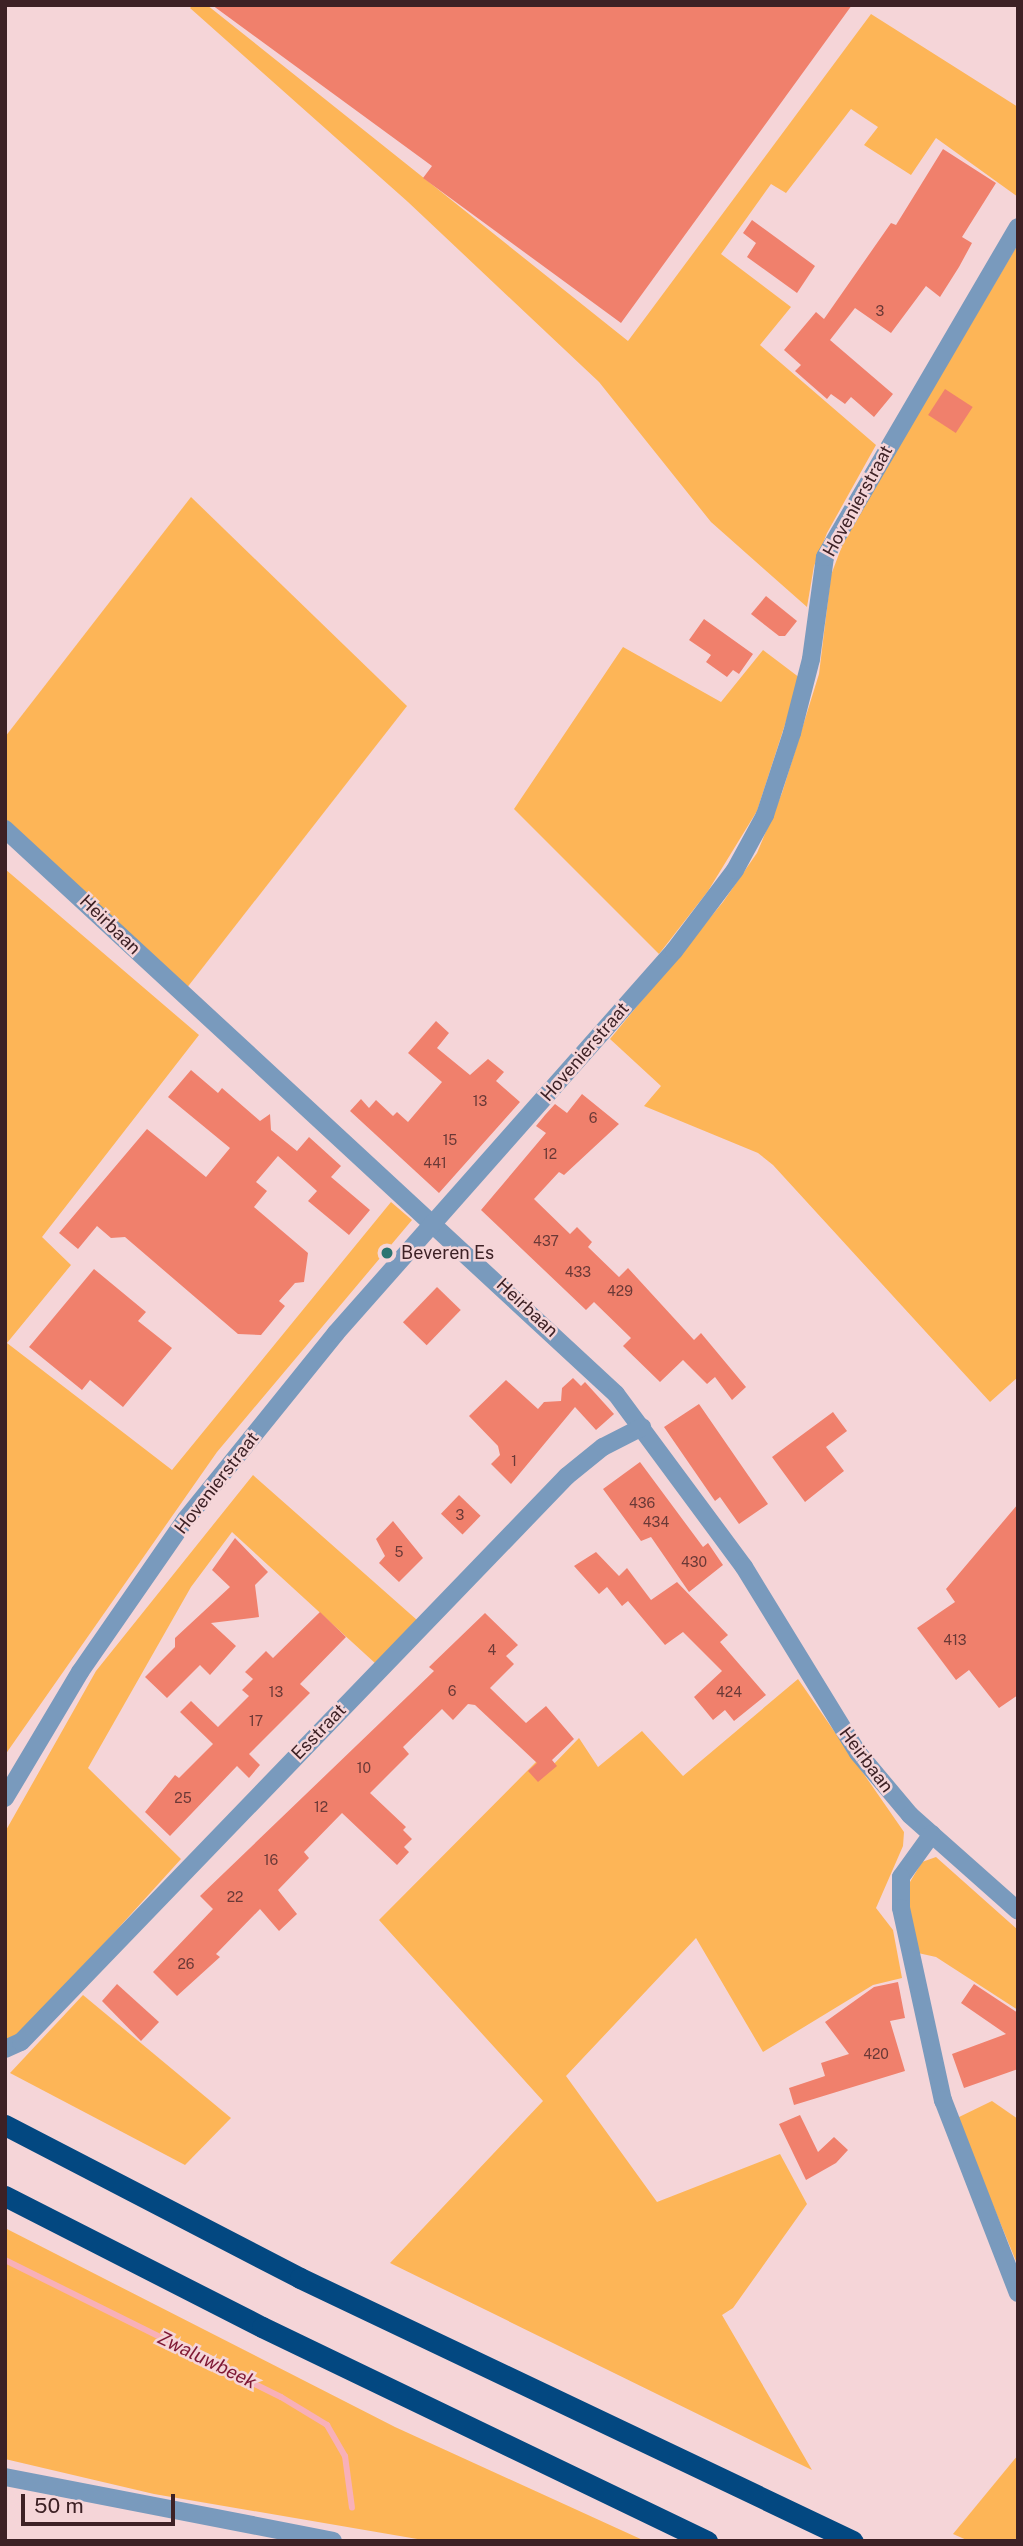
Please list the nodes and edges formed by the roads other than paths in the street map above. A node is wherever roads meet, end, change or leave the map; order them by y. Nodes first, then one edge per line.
1 (1018, 227) edge
2 (5, 829) edge
3 (434, 1223) junction
4 (642, 1427) junction
5 (5, 1798) edge
6 (932, 1834) junction
7 (1018, 1911) edge
8 (5, 2049) edge
9 (5, 2125) edge
10 (5, 2196) edge
11 (1017, 2290) edge
12 (5, 2477) edge
13 (333, 2541) edge
14 (707, 2541) edge
15 (853, 2541) edge

1 - 3 street, Hovenierstraat
2 - 3 street, Heirbaan
3 - 4 street, Heirbaan
3 - 5 street, Hovenierstraat
4 - 6 street, Heirbaan
4 - 8 street, Esstraat
6 - 7 street, Heirbaan
6 - 11 street
9 - 15 highway
10 - 14 highway
12 - 13 street

